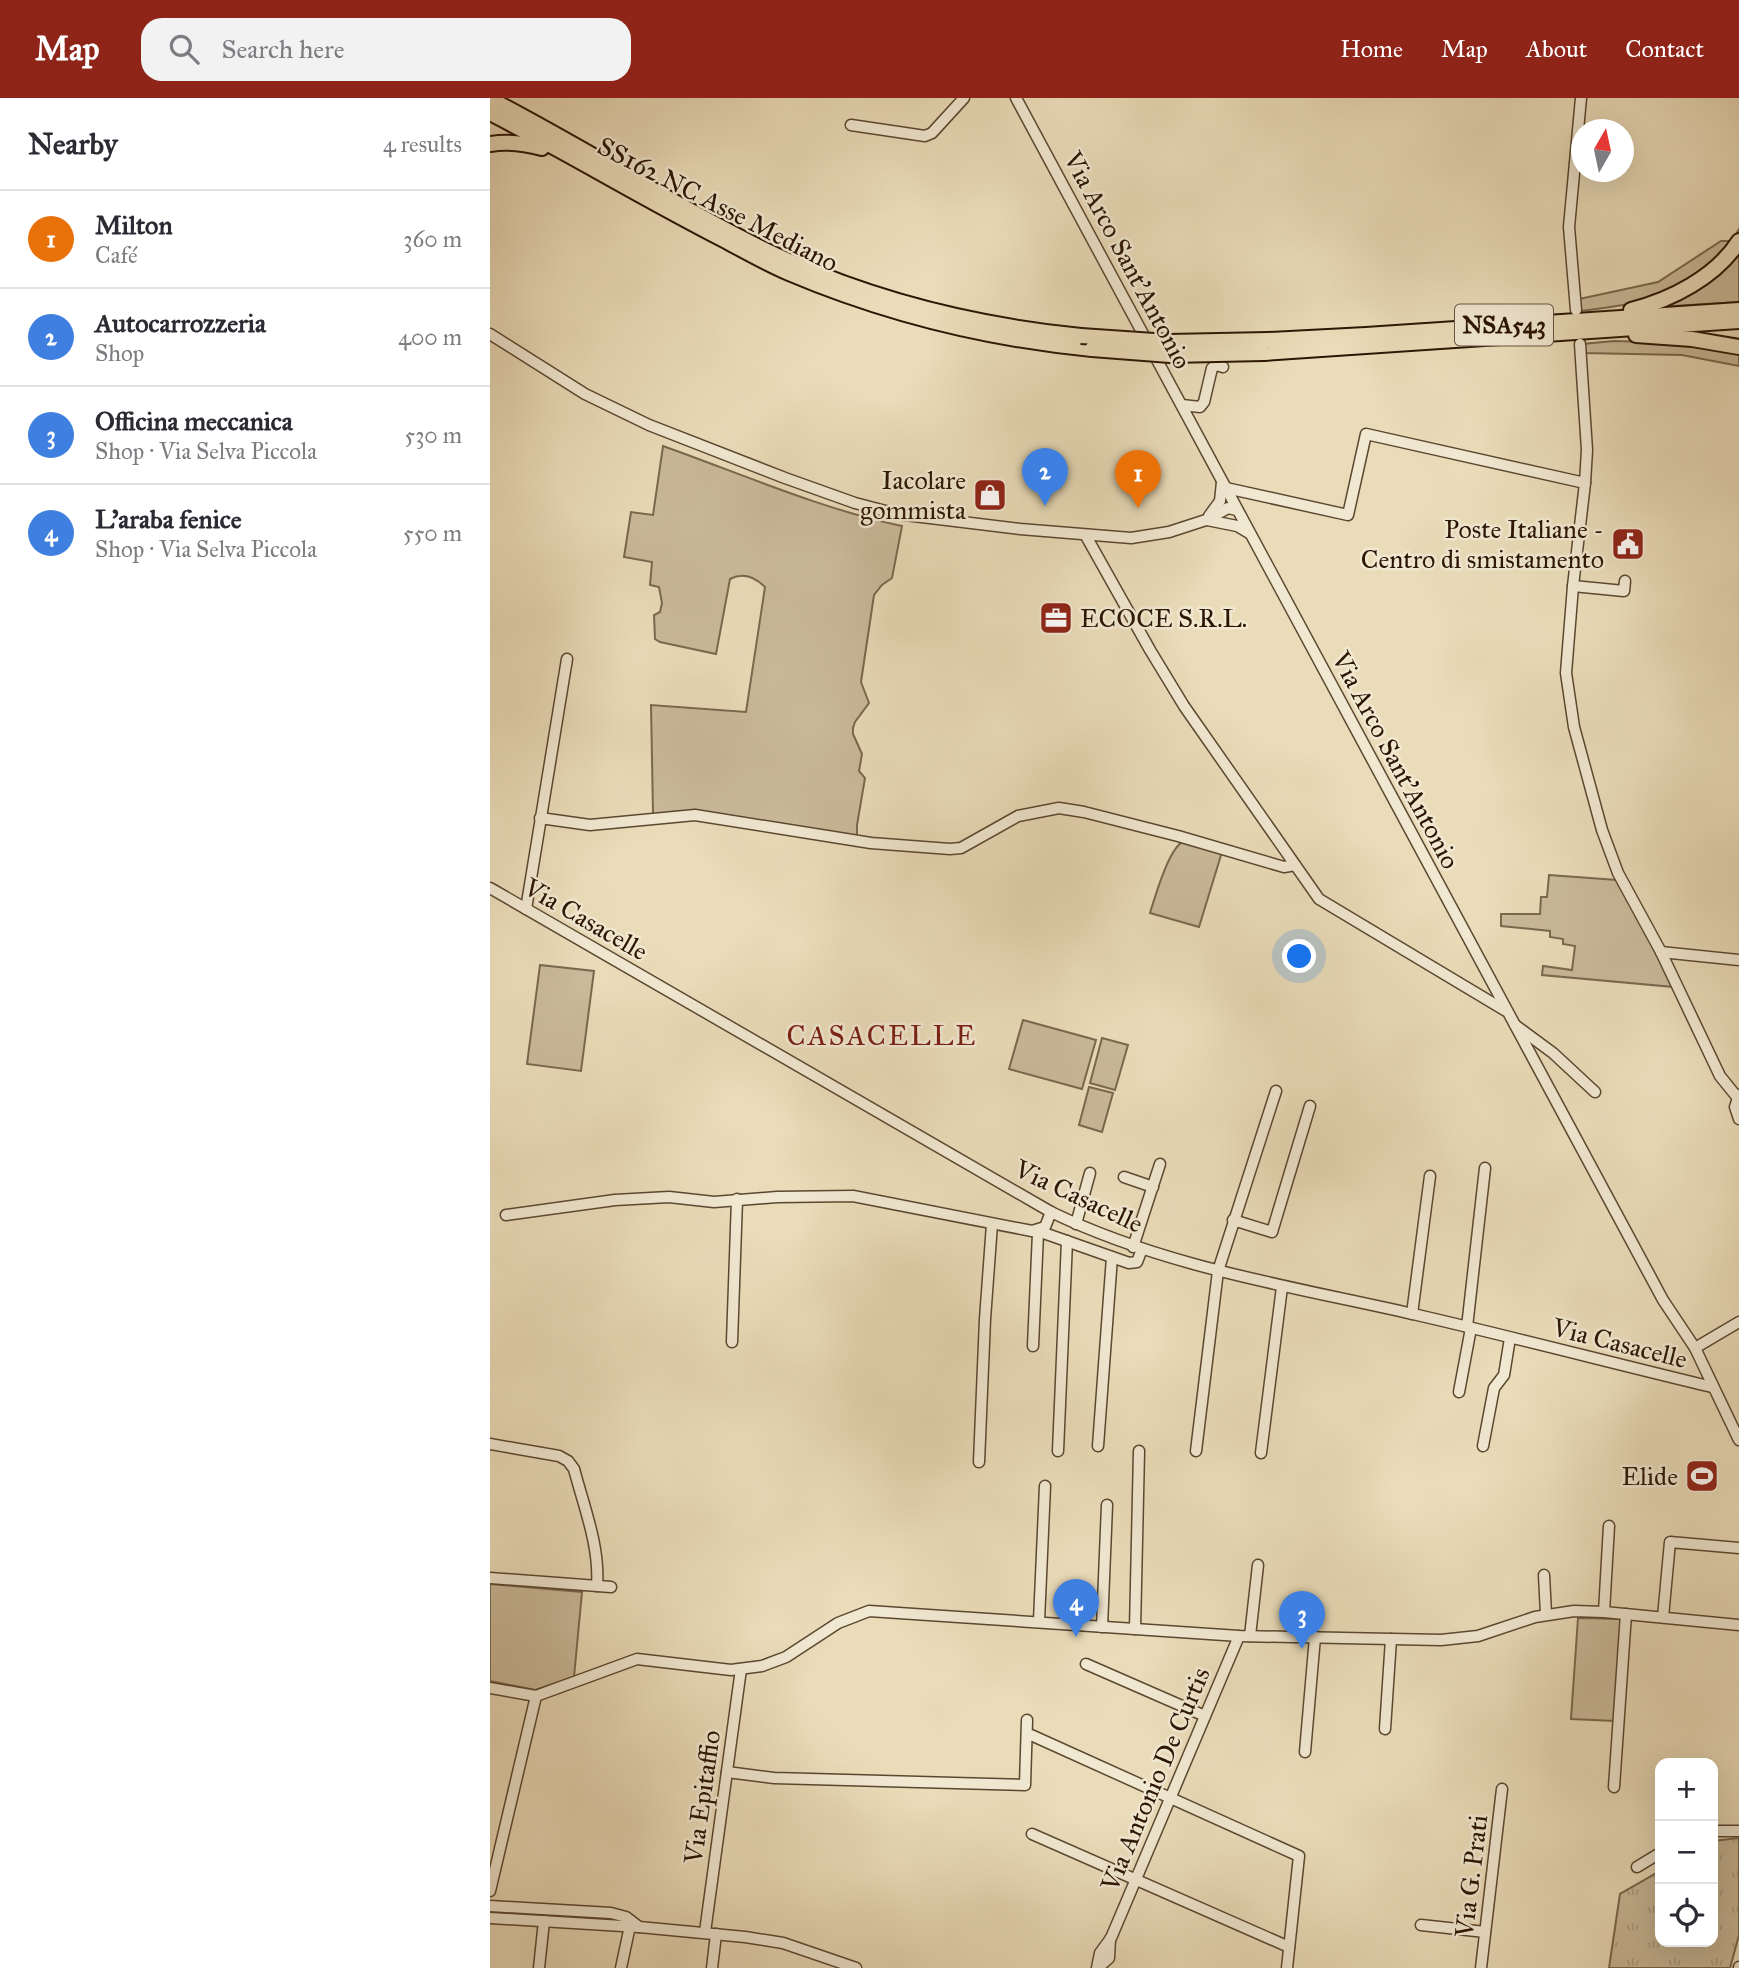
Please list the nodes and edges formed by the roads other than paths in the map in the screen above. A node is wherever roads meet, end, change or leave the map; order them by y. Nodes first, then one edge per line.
1 (508, 98) edge
2 (964, 98) edge
3 (1016, 98) edge
4 (1581, 98) edge
5 (490, 99) edge
6 (490, 113) edge
7 (526, 118) junction
8 (851, 125) dead end
9 (490, 145) edge
10 (564, 154) junction
11 (1739, 241) edge
12 (1576, 310) dead end
13 (1739, 310) edge
14 (1739, 321) edge
15 (1599, 325) junction
16 (490, 334) edge
17 (1580, 344) dead end
18 (1266, 346) junction
19 (1739, 348) edge
20 (1223, 367) dead end
21 (1182, 405) junction
22 (1585, 483) junction
23 (1224, 485) junction
24 (1237, 510) junction
25 (1206, 520) junction
26 (1251, 534) junction
27 (1086, 536) junction
28 (1625, 581) dead end
29 (1573, 586) junction
30 (566, 659) dead end
31 (540, 818) junction
32 (1295, 865) junction
33 (490, 888) edge
34 (526, 909) junction
35 (1661, 952) junction
36 (1739, 960) edge
37 (1506, 1011) junction
38 (1513, 1023) junction
39 (1276, 1091) dead end
40 (1595, 1092) dead end
41 (1738, 1096) edge
42 (1310, 1107) dead end
43 (1739, 1119) edge
44 (1160, 1164) dead end
45 (1485, 1168) dead end
46 (1090, 1173) dead end
47 (1430, 1176) dead end
48 (1124, 1177) dead end
49 (1153, 1187) junction
50 (737, 1199) junction
51 (1051, 1212) junction
52 (506, 1215) dead end
53 (1233, 1220) junction
54 (992, 1224) junction
55 (1076, 1224) junction
56 (1038, 1232) junction
57 (1067, 1241) junction
58 (1138, 1248) junction
59 (1111, 1257) junction
60 (1218, 1271) junction
61 (1282, 1287) junction
62 (1412, 1314) junction
63 (1739, 1322) edge
64 (1469, 1328) junction
65 (1510, 1338) junction
66 (732, 1342) dead end
67 (1033, 1346) dead end
68 (1695, 1348) junction
69 (1712, 1387) junction
70 (1459, 1392) dead end
71 (1739, 1440) edge
72 (490, 1444) edge
73 (1098, 1446) dead end
74 (1483, 1446) dead end
75 (1058, 1451) dead end
76 (1139, 1451) dead end
77 (1196, 1451) dead end
78 (1261, 1453) dead end
79 (979, 1462) dead end
80 (1045, 1486) dead end
81 (1107, 1505) dead end
82 (1609, 1526) dead end
83 (1739, 1548) edge
84 (1258, 1565) dead end
85 (1544, 1575) dead end
86 (490, 1578) edge
87 (597, 1586) junction
88 (611, 1587) dead end
89 (1604, 1612) junction
90 (1546, 1614) junction
91 (1626, 1614) junction
92 (1663, 1617) junction
93 (1039, 1621) junction
94 (1739, 1625) edge
95 (1102, 1627) junction
96 (1135, 1629) junction
97 (1239, 1636) junction
98 (1250, 1636) junction
99 (1315, 1637) junction
100 (1391, 1639) junction
101 (1086, 1664) dead end
102 (741, 1669) junction
103 (490, 1688) edge
104 (536, 1696) junction
105 (1205, 1716) junction
106 (1027, 1720) dead end
107 (1385, 1729) dead end
108 (1031, 1735) dead end
109 (1305, 1752) dead end
110 (727, 1772) junction
111 (1614, 1787) dead end
112 (1502, 1789) dead end
113 (1170, 1797) junction
114 (1718, 1831) edge
115 (1739, 1831) edge
116 (1032, 1834) dead end
117 (1655, 1856) edge
118 (1637, 1867) dead end
119 (1135, 1879) junction
120 (490, 1891) edge
121 (490, 1906) edge
122 (490, 1918) edge
123 (544, 1921) junction
124 (1422, 1924) dead end
125 (633, 1925) junction
126 (705, 1932) junction
127 (1485, 1932) junction
128 (716, 1934) junction
129 (1289, 1947) junction
130 (539, 1968) edge
131 (621, 1968) edge
132 (712, 1968) edge
133 (856, 1968) edge
134 (1098, 1968) edge
135 (1287, 1968) edge
136 (1481, 1968) edge

1 - 7 highway
2 - 8 street
3 - 21 street, Via Arco Sant'Antonio
4 - 12 street
5 - 7 highway, SS162 NC Asse Mediano
6 - 10 highway, SS162 NC Asse Mediano
7 - 18 highway, SS162 NC Asse Mediano, bridge
9 - 10 highway
10 - 18 highway, SS162 NC Asse Mediano, bridge
11 - 15 highway, NSA543
13 - 15 highway, NSA543
14 - 15 highway, NSA543
15 - 18 highway, NSA543
15 - 19 highway, NSA543
16 - 27 street
17 - 22 street
20 - 21 street
21 - 23 street, Via Arco Sant'Antonio
22 - 23 street
22 - 29 street
23 - 24 street, Via Arco Sant'Antonio
23 - 25 street
24 - 25 street
24 - 26 street, Via Arco Sant'Antonio
25 - 26 street
25 - 27 street
26 - 37 street, Via Arco Sant'Antonio
27 - 32 street
28 - 29 street
29 - 35 street
30 - 31 street
31 - 32 street
31 - 34 street
32 - 37 street
33 - 34 street, Via Casacelle
34 - 51 street, Via Casacelle
35 - 36 street
35 - 41 street
37 - 38 street, Via Arco Sant'Antonio
38 - 40 street
38 - 68 street, Via Arco Sant'Antonio
39 - 53 street
41 - 43 street
42 - 53 street
44 - 49 street
45 - 64 street
46 - 55 street
47 - 62 street
48 - 49 street
49 - 58 street
50 - 52 street
50 - 54 street
50 - 66 street
51 - 55 street, Via Casacelle
51 - 56 street
53 - 60 street
54 - 56 street
54 - 79 street
55 - 58 street, Via Casacelle
56 - 57 street
56 - 67 street
57 - 59 street
57 - 75 street
58 - 59 street
58 - 60 street, Via Casacelle
59 - 73 street
60 - 61 street, Via Casacelle
60 - 77 street
61 - 62 street, Via Casacelle
61 - 78 street
62 - 64 street, Via Casacelle
63 - 68 street
64 - 65 street, Via Casacelle
64 - 70 street
65 - 69 street, Via Casacelle
65 - 74 street
68 - 69 street, Via Arco Sant'Antonio
69 - 71 street, Via Arco Sant'Antonio
72 - 87 street
76 - 96 street
80 - 93 street
81 - 95 street
82 - 89 street
83 - 92 street
84 - 98 street
85 - 90 street
86 - 87 street
87 - 88 street
89 - 90 street
89 - 91 street
90 - 100 street
91 - 92 street
91 - 111 street
92 - 94 street
93 - 95 street
93 - 102 street
95 - 96 street
96 - 97 street
97 - 98 street
97 - 105 street, Via Antonio De Curtis
98 - 99 street
99 - 100 street
99 - 109 street
100 - 107 street
101 - 105 street
102 - 104 street
102 - 110 street, Via Epitaffio
103 - 104 street
104 - 120 street
105 - 113 street, Via Antonio De Curtis
106 - 110 street
108 - 113 street
110 - 126 street, Via Epitaffio
112 - 127 street, Via G. Prati
113 - 119 street, Via Antonio De Curtis
113 - 129 street
114 - 115 street
116 - 119 street
117 - 118 street
119 - 129 street
119 - 134 street, Via Antonio De Curtis
121 - 125 street
122 - 123 street
123 - 125 street
123 - 130 street
124 - 127 street
125 - 126 street
125 - 131 street
126 - 128 street
127 - 136 street, Via G. Prati
128 - 132 street
128 - 133 street
129 - 135 street

